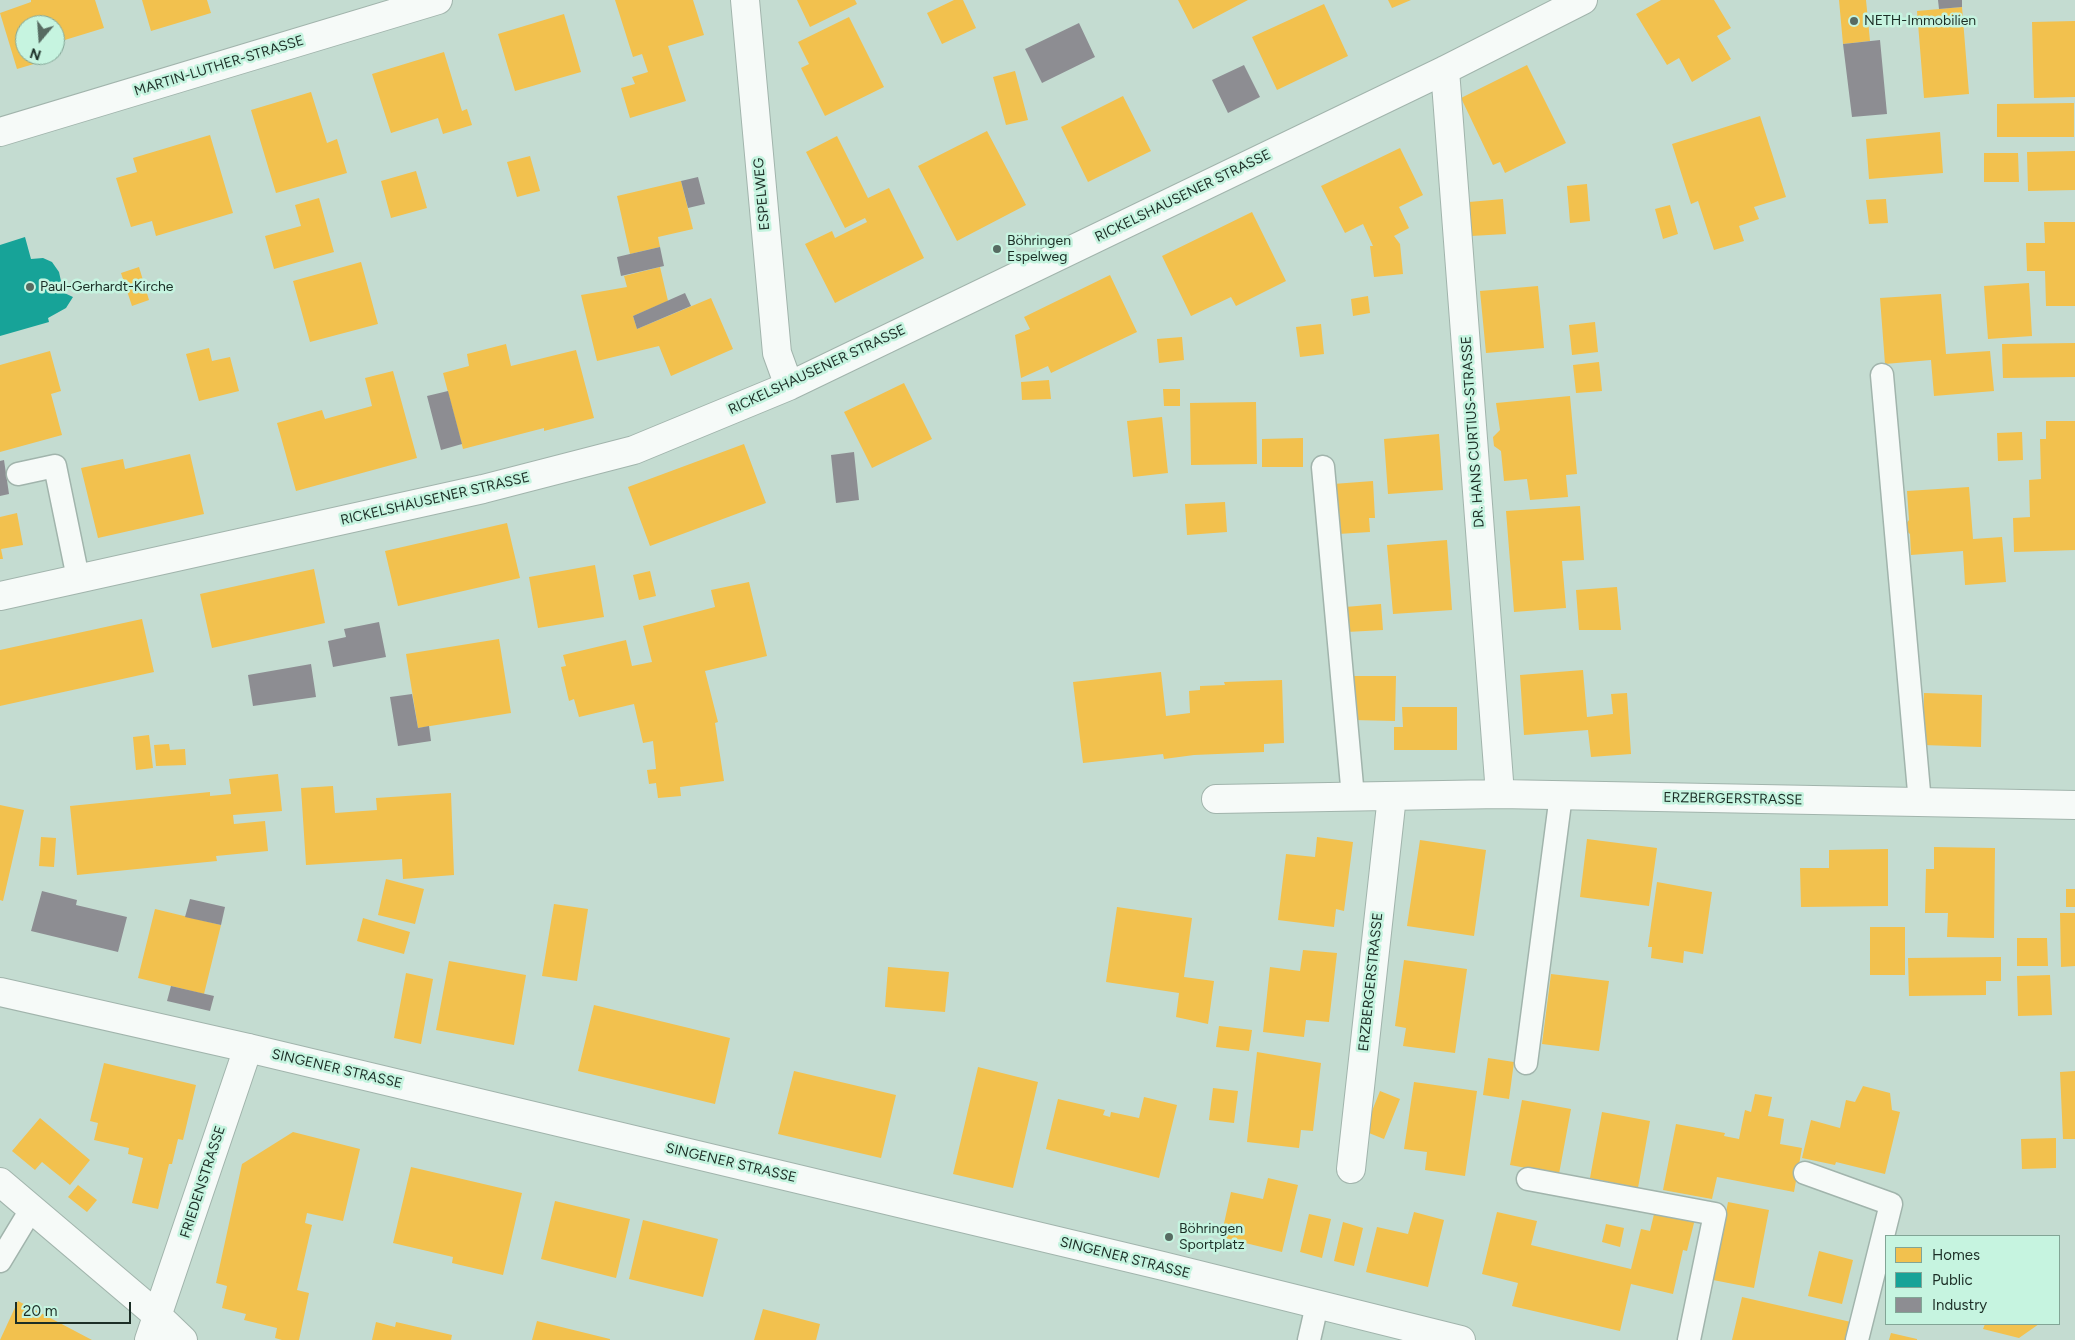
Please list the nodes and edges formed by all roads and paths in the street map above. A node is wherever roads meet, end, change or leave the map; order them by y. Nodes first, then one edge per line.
1 (438, 0) edge
2 (745, 0) edge
3 (1583, 0) edge
4 (1445, 70) junction
5 (0, 132) edge
6 (1882, 375) dead end
7 (789, 386) junction
8 (1323, 467) dead end
9 (18, 474) dead end
10 (78, 578) junction
11 (0, 596) edge
12 (1500, 794) junction
13 (1561, 795) junction
14 (1392, 796) junction
15 (1353, 797) junction
16 (1216, 799) dead end
17 (1920, 804) junction
18 (2075, 805) edge
19 (0, 992) edge
20 (248, 1048) junction
21 (1526, 1063) dead end
22 (1351, 1169) dead end
23 (1804, 1173) dead end
24 (1528, 1178) dead end
25 (0, 1182) edge
26 (32, 1208) junction
27 (0, 1261) edge
28 (1316, 1305) junction
29 (154, 1328) edge
30 (183, 1340) edge
31 (1309, 1340) edge
32 (1461, 1340) edge
33 (1689, 1340) edge
34 (1858, 1340) edge

1 - 5 street, MARTIN-LUTHER-STRASSE
2 - 7 street, ESPELWEG
3 - 4 street, RICKELSHAUSENER STRASSE
4 - 7 street, RICKELSHAUSENER STRASSE
4 - 12 street, DR. HANS CURTIUS-STRASSE
6 - 17 lane
7 - 10 street, RICKELSHAUSENER STRASSE
8 - 15 lane
9 - 10 lane
10 - 11 street, RICKELSHAUSENER STRASSE
12 - 13 street, ERZBERGERSTRASSE
12 - 14 street, ERZBERGERSTRASSE
13 - 17 street, ERZBERGERSTRASSE
13 - 21 lane
14 - 15 street, ERZBERGERSTRASSE
14 - 22 street, ERZBERGERSTRASSE
15 - 16 street, ERZBERGERSTRASSE
17 - 18 street, ERZBERGERSTRASSE
19 - 20 street, SINGENER STRASSE
20 - 28 street, SINGENER STRASSE
20 - 29 street, FRIEDENSTRASSE
23 - 34 lane
24 - 33 lane
25 - 26 street
26 - 27 lane
26 - 29 street
28 - 31 lane
28 - 32 street, SINGENER STRASSE
29 - 30 street

